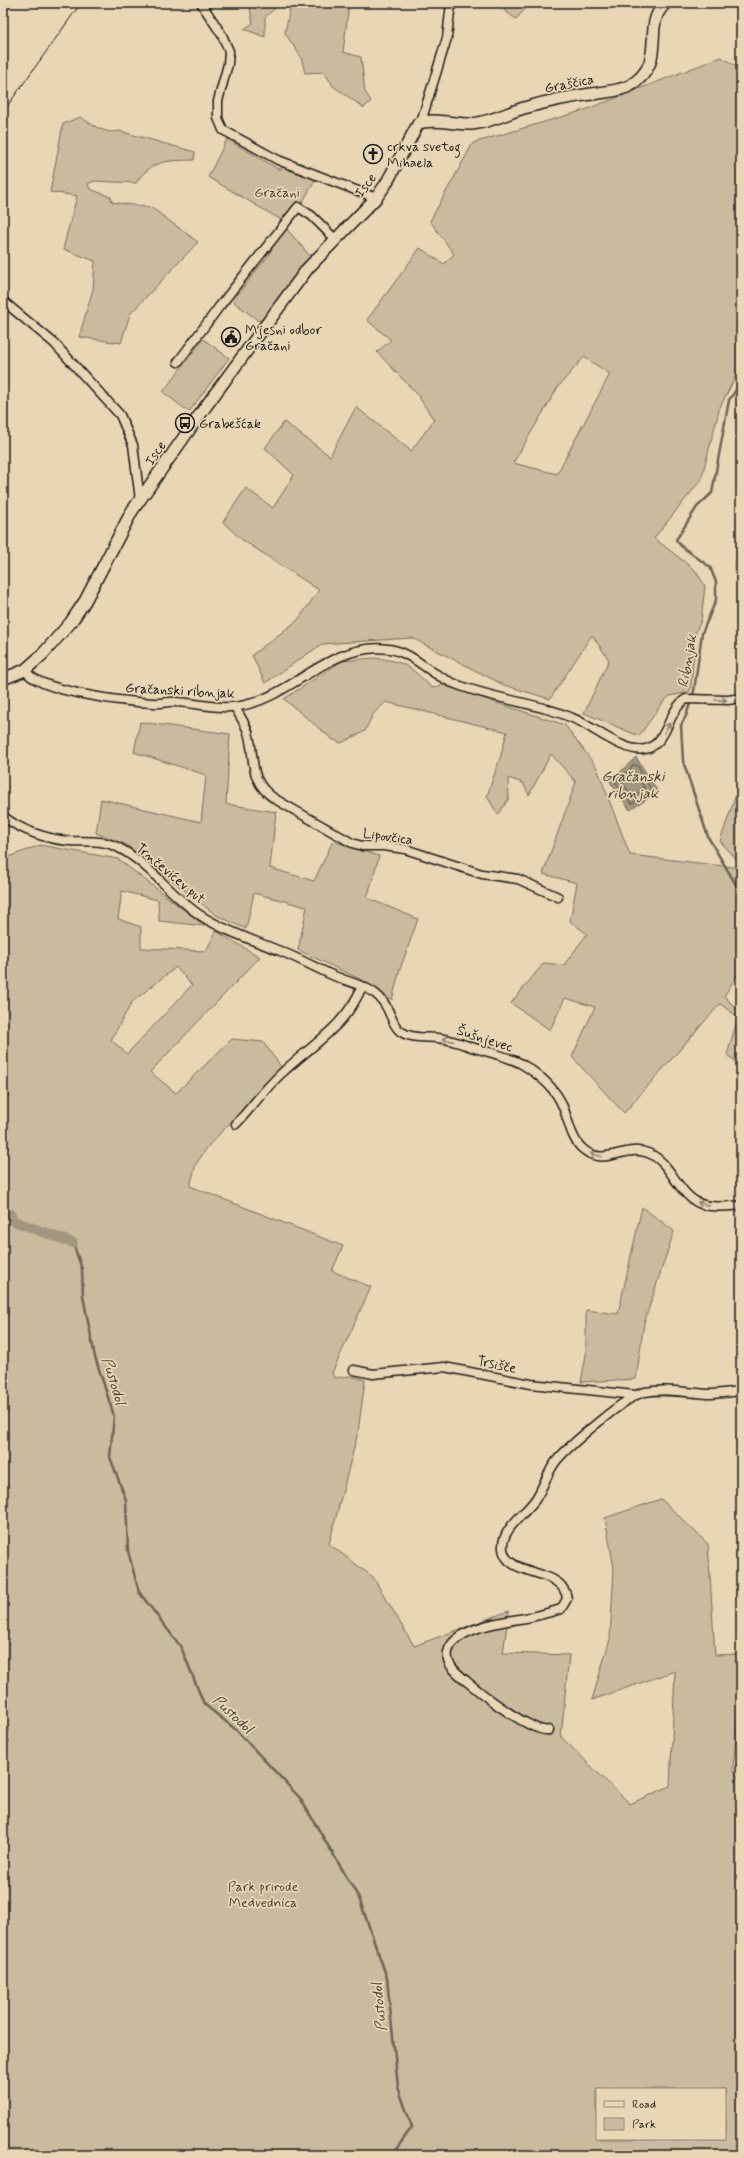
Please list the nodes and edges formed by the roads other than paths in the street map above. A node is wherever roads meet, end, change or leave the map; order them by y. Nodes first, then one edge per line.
1 (201, 3) edge
2 (451, 3) edge
3 (666, 3) edge
4 (421, 122) junction
5 (376, 198) junction
6 (335, 239) junction
7 (3, 301) edge
8 (178, 362) dead end
9 (140, 500) junction
10 (25, 670) junction
11 (4, 679) edge
12 (741, 698) edge
13 (235, 707) junction
14 (3, 816) edge
15 (558, 897) dead end
16 (362, 986) junction
17 (236, 1124) dead end
18 (741, 1206) edge
19 (354, 1370) dead end
20 (741, 1391) edge
21 (635, 1395) junction
22 (549, 1730) dead end

1 - 5 street
2 - 4 street
3 - 4 street, Graščica
4 - 5 street, Isce
5 - 6 street, Isce
6 - 8 street
6 - 9 street, Isce
7 - 9 street
9 - 10 street, Isce
10 - 11 street
10 - 13 street, Gračanski ribnjak
13 -> 12 street, Gračanski ribnjak
13 - 15 street, Lipovčica
14 - 16 street, Trnčevićev put
16 - 17 street
18 -> 16 street, Šušnjevec
19 - 21 street, Trsišče
20 - 21 street
21 - 22 street

